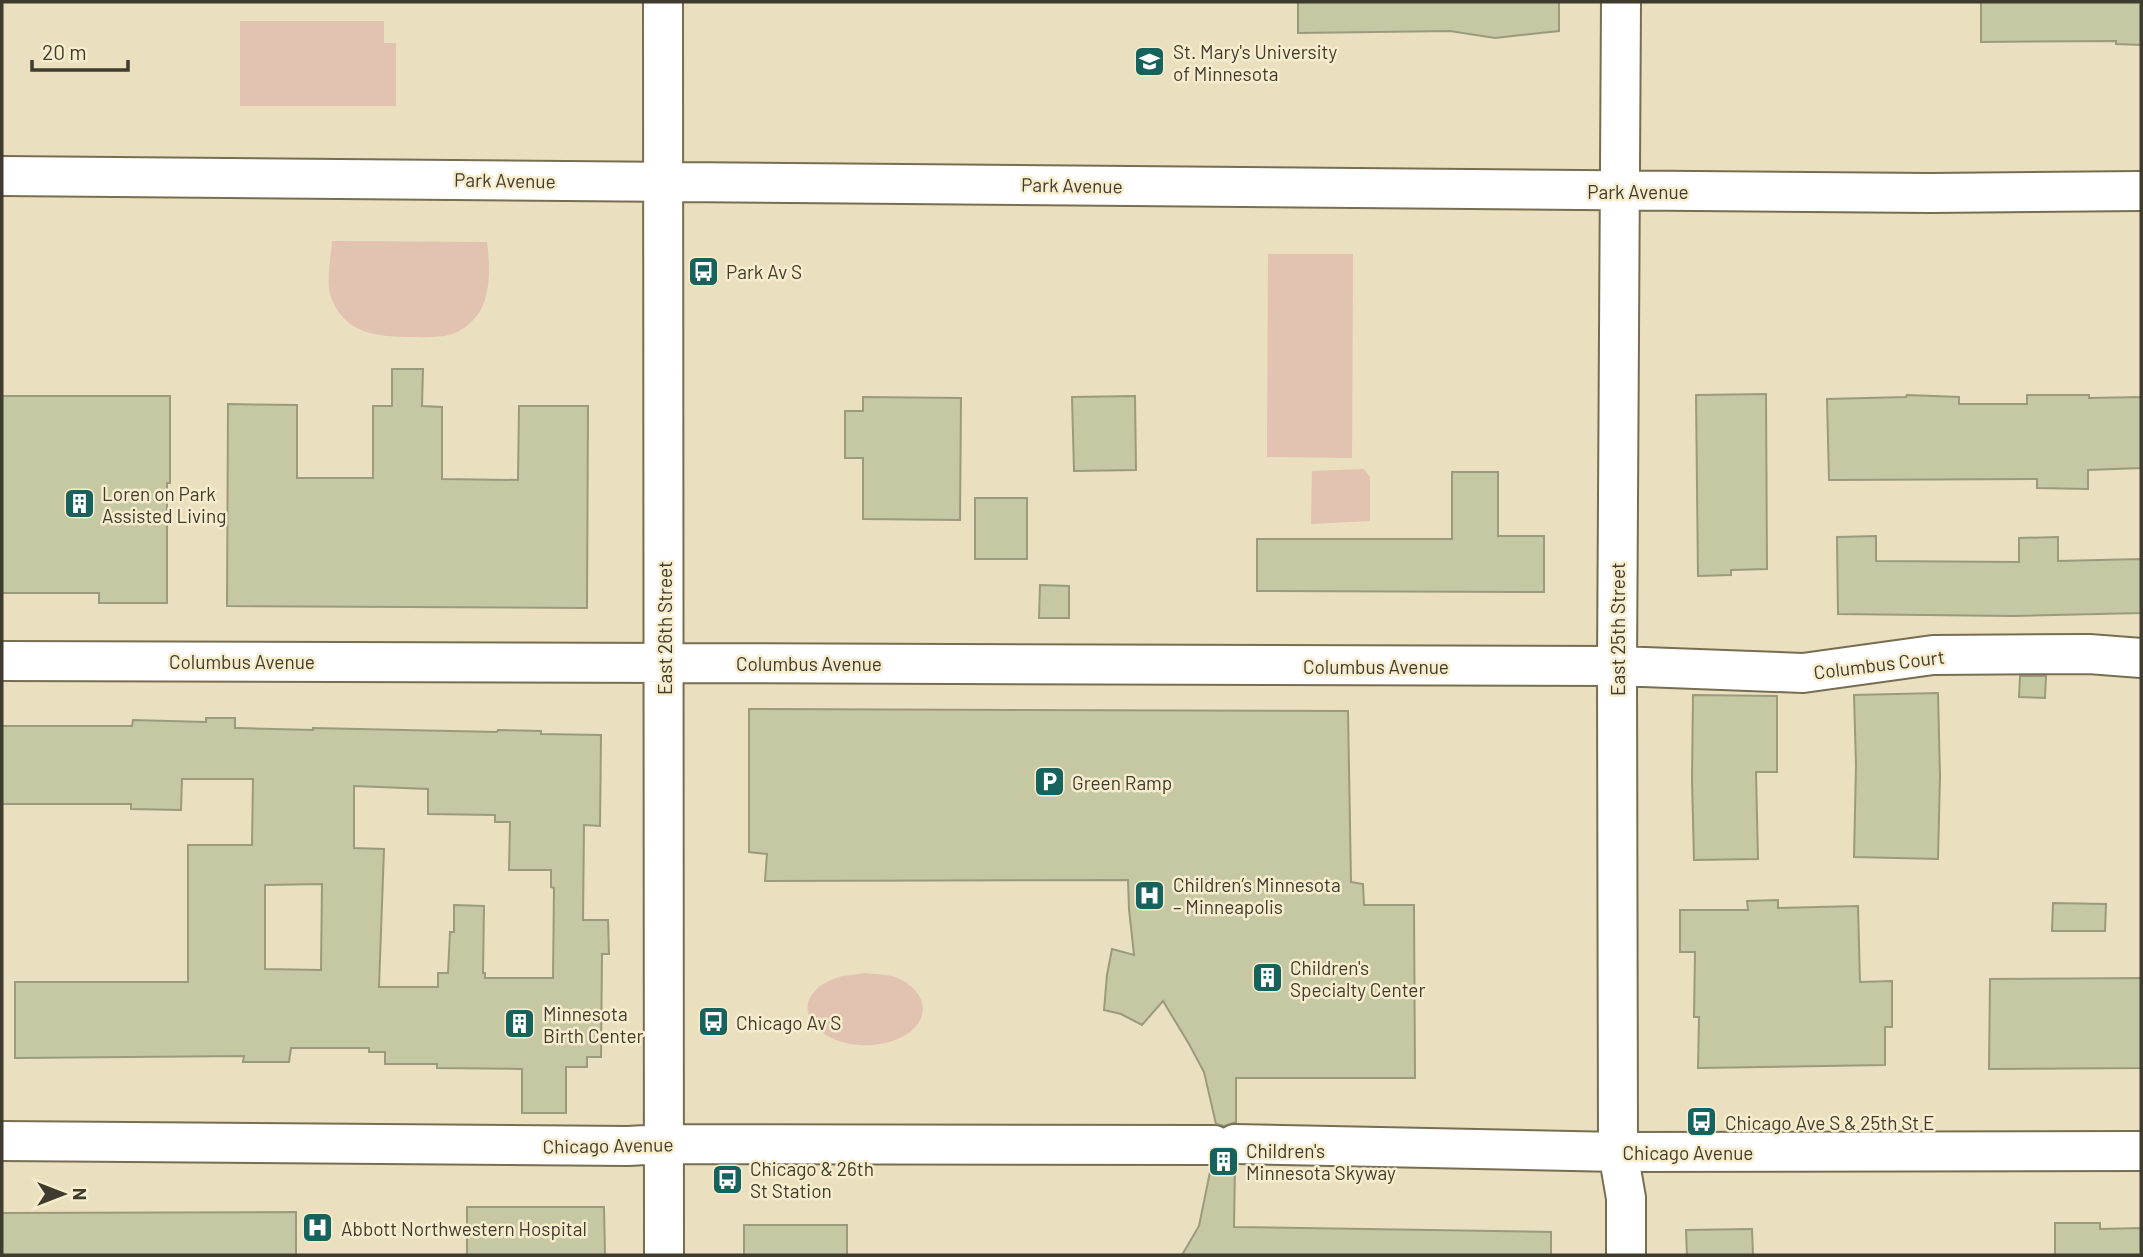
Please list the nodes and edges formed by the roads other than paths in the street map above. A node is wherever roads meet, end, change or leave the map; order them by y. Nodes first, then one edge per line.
1 (663, 2) edge
2 (1621, 2) edge
3 (2, 176) edge
4 (663, 181) junction
5 (1620, 190) junction
6 (2141, 191) edge
7 (2141, 659) edge
8 (2, 661) edge
9 (665, 663) junction
10 (1616, 666) junction
11 (2, 1141) edge
12 (664, 1144) junction
13 (1618, 1152) junction
14 (2141, 1152) edge
15 (664, 1255) edge
16 (1626, 1255) edge

1 - 4 street, East 26th Street
2 - 5 street, East 25th Street
3 - 4 street, Park Avenue
4 - 5 street, Park Avenue
4 - 9 street, East 26th Street
5 - 6 street, Park Avenue
5 - 10 street, East 25th Street
7 - 10 street, Columbus Court
8 - 9 street, Columbus Avenue
9 - 10 street, Columbus Avenue
9 - 12 street, East 26th Street
10 - 13 street, East 25th Street
11 - 12 street, Chicago Avenue
12 - 13 street, Chicago Avenue
12 - 15 street, East 26th Street
13 - 14 street, Chicago Avenue
13 - 16 street, East 25th Street

